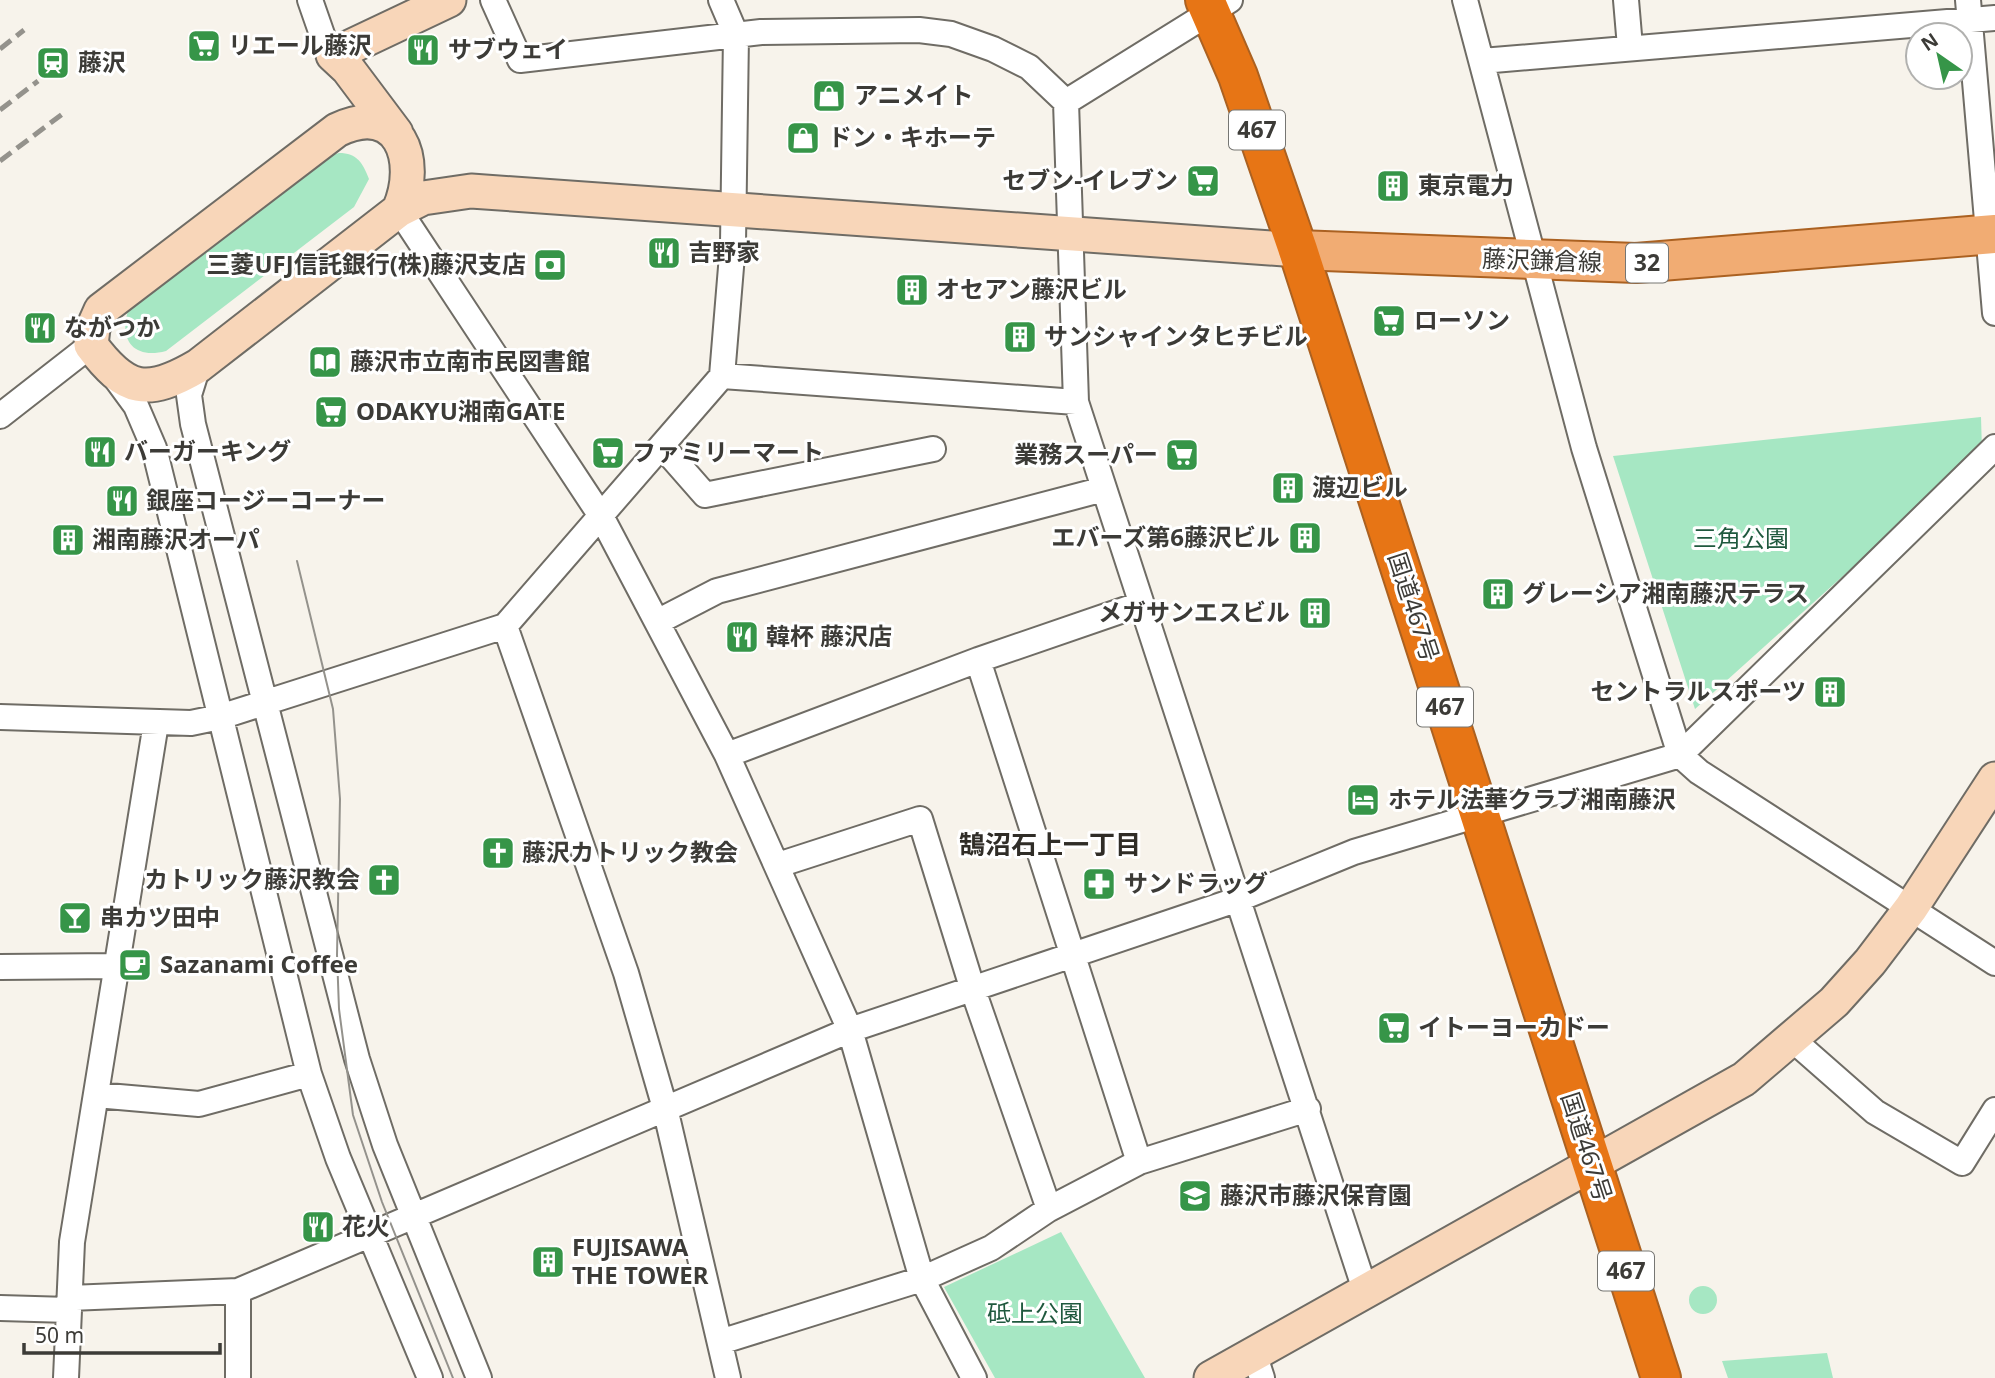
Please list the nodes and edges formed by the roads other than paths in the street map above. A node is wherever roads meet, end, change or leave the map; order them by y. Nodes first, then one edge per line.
1 (310, 0) edge
2 (449, 0) edge
3 (493, 0) edge
4 (721, 0) edge
5 (1465, 0) edge
6 (1626, 0) edge
7 (1215, 4) edge
8 (1969, 10) edge
9 (1995, 18) edge
10 (736, 35) junction
11 (1630, 47) junction
12 (333, 55) junction
13 (1482, 61) junction
14 (1066, 102) junction
15 (398, 136) junction
16 (471, 191) junction
17 (399, 210) junction
18 (734, 210) junction
19 (1071, 234) junction
20 (1992, 234) edge
21 (1298, 250) junction
22 (1534, 261) junction
23 (1995, 313) edge
24 (100, 358) junction
25 (198, 366) junction
26 (722, 376) junction
27 (1076, 402) junction
28 (0, 416) edge
29 (662, 446) junction
30 (1995, 447) edge
31 (933, 449) dead end
32 (1104, 489) junction
33 (601, 516) junction
34 (1141, 604) junction
35 (659, 621) junction
36 (505, 626) junction
37 (978, 660) junction
38 (264, 703) junction
39 (0, 717) edge
40 (220, 717) junction
41 (156, 723) junction
42 (727, 755) junction
43 (1680, 755) junction
44 (1995, 779) edge
45 (1479, 814) junction
46 (778, 865) junction
47 (1239, 900) junction
48 (1911, 908) junction
49 (1073, 954) junction
50 (1995, 963) edge
51 (117, 966) junction
52 (0, 967) edge
53 (972, 986) junction
54 (850, 1030) junction
55 (1793, 1040) junction
56 (309, 1074) junction
57 (96, 1095) junction
58 (664, 1108) junction
59 (1308, 1110) junction
60 (1995, 1110) edge
61 (1139, 1162) junction
62 (1592, 1164) junction
63 (1049, 1209) junction
64 (413, 1216) junction
65 (369, 1235) junction
66 (922, 1279) junction
67 (1365, 1290) junction
68 (238, 1292) junction
69 (69, 1304) junction
70 (0, 1308) edge
71 (720, 1342) junction
72 (1258, 1365) edge
73 (66, 1378) edge
74 (238, 1378) edge
75 (430, 1378) edge
76 (479, 1378) edge
77 (729, 1378) edge
78 (974, 1378) edge
79 (1211, 1378) edge
80 (1661, 1378) edge

1 - 12 street
2 - 12 street
3 - 10 street
4 - 10 street
5 - 13 street
6 - 11 street
7 - 14 street
7 - 21 highway, 国道467号 / 467
8 - 9 street
8 - 11 street
8 - 20 street
10 - 14 street
10 - 18 street
11 - 13 street
12 - 15 street
13 - 22 street
14 - 19 street
15 - 16 street
15 - 17 street
15 - 24 street
16 - 17 street
16 - 18 street
17 - 25 street
17 - 33 street
18 - 19 street
18 - 26 street
19 - 21 street
19 - 27 street
20 - 22 main road, 藤沢鎌倉線 / 32
20 - 23 street
21 - 22 main road, 藤沢鎌倉線 / 32
21 - 45 highway, 国道467号 / 467
22 - 43 street
24 - 25 street
24 - 28 street
24 - 40 street
25 - 38 street
26 - 27 street
26 - 29 street
27 - 32 street
29 - 31 street
29 - 33 street
30 - 43 street
32 - 34 street
32 - 35 street
33 - 35 street
33 - 36 street
34 - 37 street
34 - 47 street
35 - 42 street
36 - 38 street
36 - 58 street
37 - 42 street
37 - 49 street
38 - 40 street
38 - 64 street
39 - 41 street
40 - 41 street
40 - 56 street
41 - 51 street
42 - 46 street
43 - 45 street
43 - 48 street
44 - 48 street
45 - 47 street
45 - 62 highway, 国道467号 / 467
46 - 53 street
46 - 54 street
47 - 49 street
47 - 59 street
48 - 50 street
48 - 55 street
49 - 53 street
49 - 61 street
51 - 52 street
51 - 57 street
53 - 54 street
53 - 63 street
54 - 58 street
54 - 66 street
55 - 60 street
55 - 62 street
56 - 57 street
56 - 65 street
57 - 69 street
58 - 64 street
58 - 71 street
59 - 61 street
59 - 67 street
61 - 63 street
62 - 67 street
62 - 80 highway, 国道467号 / 467
63 - 66 street
64 - 65 street
64 - 76 street
65 - 68 street
65 - 75 street
66 - 71 street
66 - 78 street
67 - 72 street
68 - 69 street
68 - 74 street
69 - 70 street
69 - 73 street
71 - 77 street
72 - 79 street

